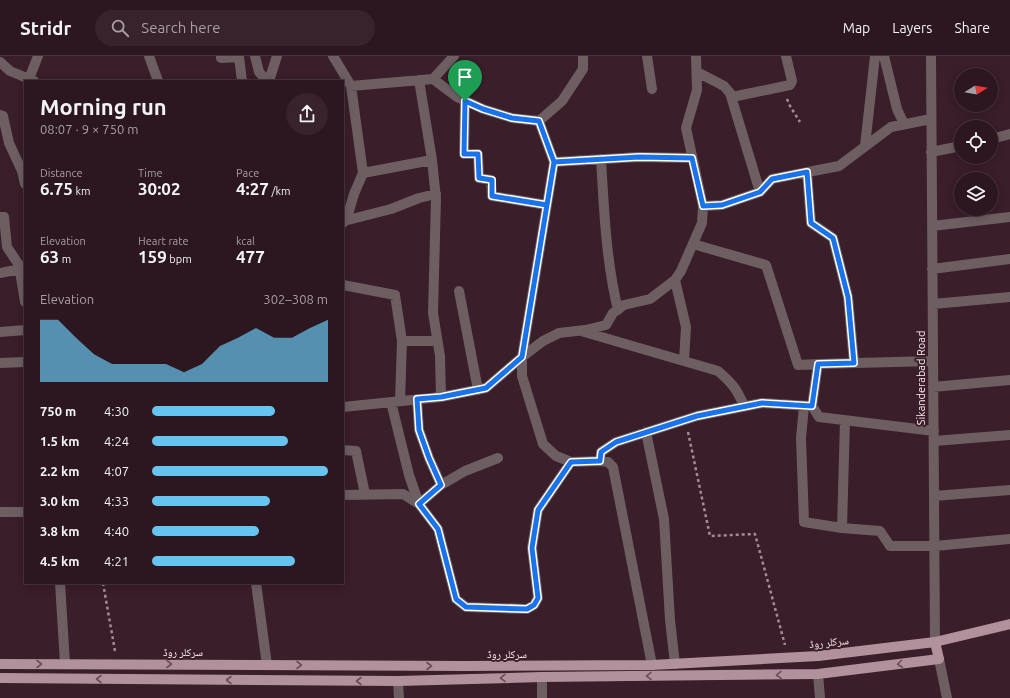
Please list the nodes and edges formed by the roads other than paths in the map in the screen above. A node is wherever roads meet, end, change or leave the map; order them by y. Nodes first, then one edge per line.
1 (38, 56) edge
2 (149, 56) edge
3 (221, 56) edge
4 (255, 56) edge
5 (278, 56) edge
6 (333, 56) edge
7 (454, 56) edge
8 (582, 56) edge
9 (647, 56) edge
10 (696, 56) edge
11 (786, 56) edge
12 (875, 56) edge
13 (884, 56) edge
14 (931, 56) edge
15 (0, 62) edge
16 (697, 72) junction
17 (434, 79) junction
18 (32, 80) edge
19 (158, 80) edge
20 (242, 80) edge
21 (267, 80) edge
22 (268, 80) edge
23 (419, 80) junction
24 (351, 86) junction
25 (652, 89) dead end
26 (732, 97) junction
27 (465, 101) junction
28 (0, 115) edge
29 (931, 119) junction
30 (539, 121) junction
31 (904, 124) junction
32 (1010, 134) edge
33 (998, 137) edge
34 (865, 146) junction
35 (954, 147) edge
36 (931, 152) junction
37 (692, 158) junction
38 (601, 159) junction
39 (432, 160) junction
40 (554, 162) junction
41 (807, 172) junction
42 (363, 173) junction
43 (24, 180) edge
44 (760, 192) junction
45 (436, 194) junction
46 (547, 205) junction
47 (703, 206) junction
48 (0, 217) edge
49 (1010, 217) edge
50 (344, 220) edge
51 (344, 222) edge
52 (932, 226) junction
53 (693, 244) junction
54 (1010, 259) edge
55 (22, 268) edge
56 (932, 269) junction
57 (0, 273) edge
58 (675, 280) junction
59 (344, 285) edge
60 (24, 291) edge
61 (459, 291) dead end
62 (1010, 297) edge
63 (933, 304) junction
64 (618, 310) junction
65 (24, 330) edge
66 (579, 330) junction
67 (0, 332) edge
68 (402, 341) junction
69 (438, 341) junction
70 (522, 357) junction
71 (684, 361) junction
72 (933, 361) junction
73 (24, 362) edge
74 (0, 363) edge
75 (854, 363) junction
76 (818, 364) junction
77 (1010, 380) edge
78 (933, 387) junction
79 (478, 390) junction
80 (441, 397) junction
81 (417, 399) junction
82 (396, 401) junction
83 (744, 406) junction
84 (808, 406) junction
85 (344, 407) edge
86 (845, 420) junction
87 (934, 431) junction
88 (646, 432) junction
89 (1010, 435) edge
90 (934, 441) junction
91 (344, 450) edge
92 (498, 458) dead end
93 (600, 461) junction
94 (571, 462) junction
95 (441, 485) junction
96 (1010, 490) edge
97 (365, 494) junction
98 (344, 495) edge
99 (934, 496) junction
100 (419, 504) junction
101 (0, 512) edge
102 (24, 512) edge
103 (842, 528) junction
104 (1010, 539) edge
105 (935, 546) junction
106 (60, 584) edge
107 (256, 584) edge
108 (1010, 624) edge
109 (935, 642) junction
110 (939, 659) junction
111 (0, 664) edge
112 (65, 664) junction
113 (675, 664) junction
114 (267, 665) junction
115 (398, 665) junction
116 (652, 665) junction
117 (818, 674) junction
118 (542, 677) junction
119 (0, 678) edge
120 (398, 681) junction
121 (399, 698) edge
122 (542, 698) edge
123 (820, 698) edge
124 (947, 698) edge

1 - 18 street
2 - 19 street
3 - 20 street
4 - 21 street
5 - 22 street
6 - 24 street
7 - 17 street
8 - 30 street
9 - 25 street
10 - 16 street
11 - 26 street
12 - 34 street
13 - 31 street
14 - 29 street, Sikanderabad Road
15 - 18 street
16 - 26 street
16 - 37 street
17 - 23 street
17 - 27 street
23 - 24 street
23 - 39 street
24 - 42 street
26 - 44 street
27 - 30 street
27 - 46 street
28 - 43 street
29 - 31 street
29 - 36 street, Sikanderabad Road
30 - 40 street
31 - 34 street
32 - 33 street
34 - 41 street
35 - 36 street
36 - 52 street, Sikanderabad Road
37 - 38 street
37 - 47 street
38 - 40 street
38 - 64 street
39 - 42 street
39 - 45 street
40 - 46 street
41 - 44 street
41 - 75 street
42 - 50 street
44 - 47 street
45 - 51 street
45 - 69 street
46 - 70 street
47 - 53 street
48 - 55 street
49 - 52 street
52 - 56 street, Sikanderabad Road
53 - 58 street
53 - 76 street
54 - 56 street
55 - 57 street
55 - 60 street
56 - 63 street, Sikanderabad Road
58 - 64 street
58 - 71 street
59 - 68 street
61 - 79 street
62 - 63 street
63 - 72 street, Sikanderabad Road
64 - 66 street
65 - 67 street
66 - 70 street
66 - 71 street
68 - 69 street
68 - 82 street
69 - 80 street
70 - 79 street
70 - 94 street
71 - 83 street
72 - 75 street
72 - 78 street, Sikanderabad Road
73 - 74 street
75 - 76 street
76 - 84 street
77 - 78 street
78 - 87 street, Sikanderabad Road
79 - 80 street
80 - 81 street
81 - 82 street
81 - 95 street
82 - 85 street
82 - 100 street
83 - 84 street
83 - 88 street
84 - 86 street
84 - 103 street
86 - 87 street
86 - 103 street
87 - 90 street, Sikanderabad Road
88 - 93 street
88 - 113 street
89 - 90 street
90 - 99 street, Sikanderabad Road
91 - 97 street
92 - 95 street
93 - 94 street
93 - 116 street
94 - 100 street
95 - 100 street
96 - 99 street
97 - 98 street
97 - 100 street
99 - 105 street, Sikanderabad Road
101 - 102 street
103 - 105 street
104 - 105 street
105 - 109 street, Sikanderabad Road
106 - 112 street
107 - 114 street
108 - 109 main road, سرکلر روڈ
109 - 110 main road, Sikanderabad Road
109 - 113 main road, سرکلر روڈ
110 -> 117 main road
110 - 124 street, Sikanderabad Road
111 -> 112 main road, سرکلر روڈ
112 -> 114 main road, سرکلر روڈ
113 - 116 main road, سرکلر روڈ
114 -> 115 main road, سرکلر روڈ
115 -> 116 main road, سرکلر روڈ
115 - 120 main road
117 -> 118 main road
117 - 123 street
118 -> 120 main road
118 - 122 street
120 -> 119 main road
120 - 121 street

